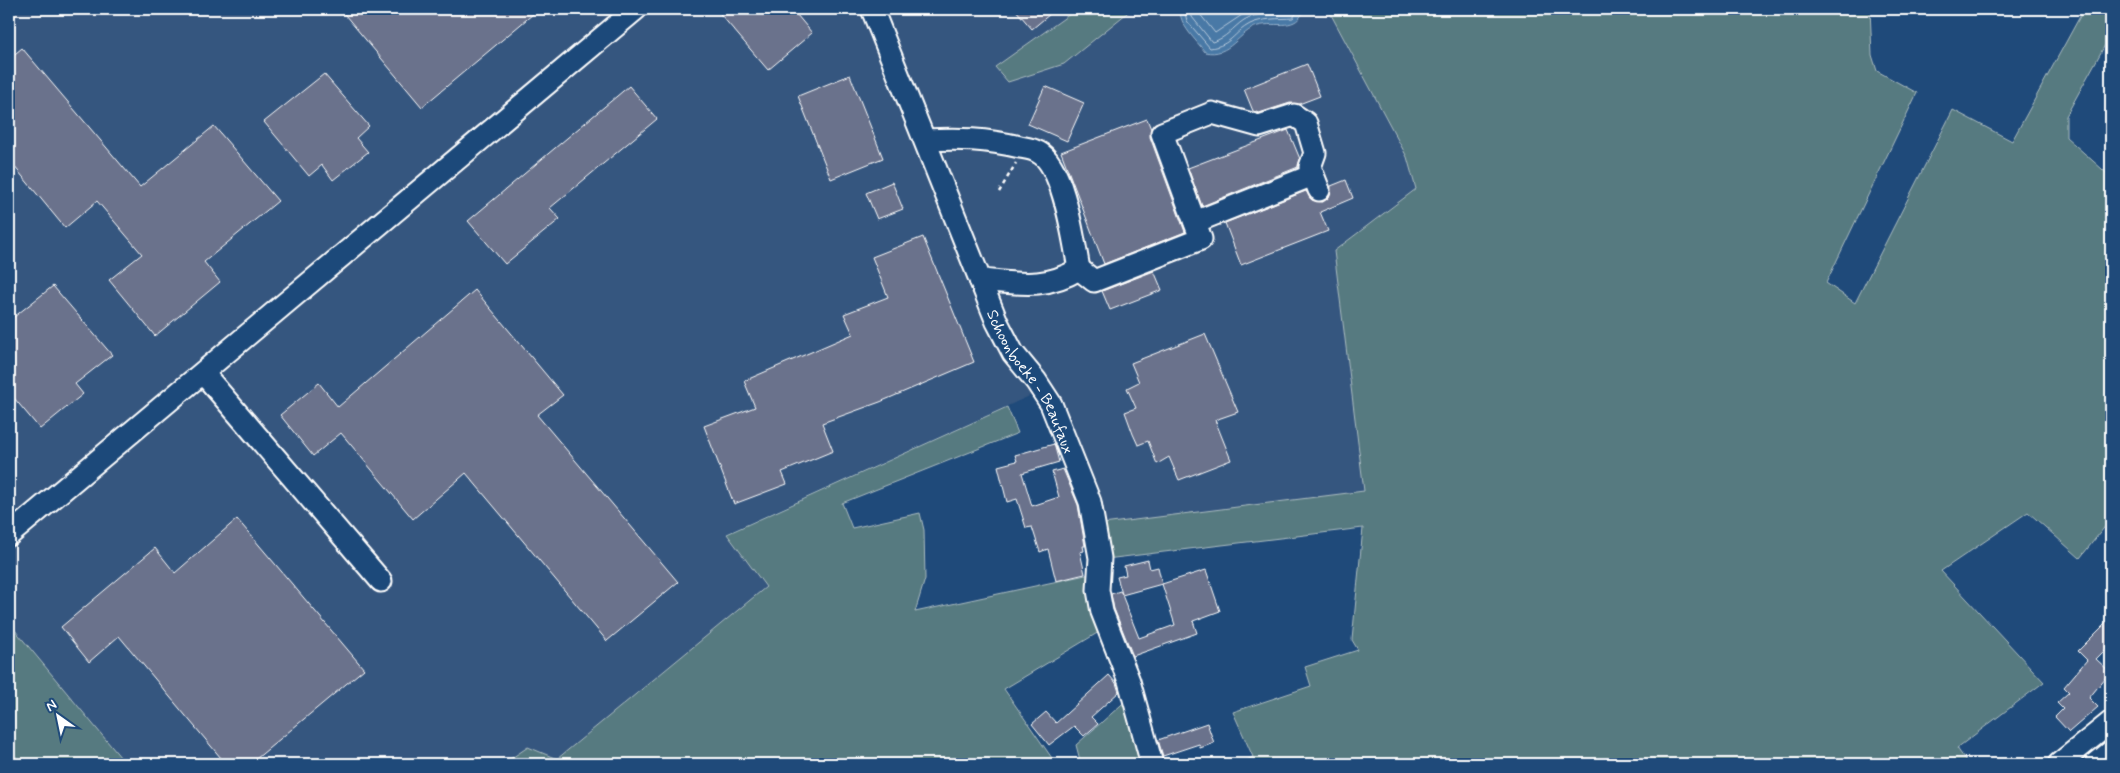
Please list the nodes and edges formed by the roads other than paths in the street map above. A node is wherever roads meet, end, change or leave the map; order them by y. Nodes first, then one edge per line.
1 (636, 9) edge
2 (872, 9) edge
3 (925, 140) junction
4 (1195, 222) junction
5 (1079, 269) junction
6 (980, 280) junction
7 (203, 373) junction
8 (9, 535) edge
9 (381, 581) dead end
10 (2111, 722) edge
11 (1152, 764) edge
12 (2059, 764) edge

1 - 7 street
2 - 3 street, Schoonboeke - Beaufaux
3 - 5 street
3 - 6 street, Schoonboeke - Beaufaux
4 - 4 street
4 - 5 street
5 - 6 street
6 - 11 street, Schoonboeke - Beaufaux
7 - 8 street
7 - 9 street
10 - 12 street

